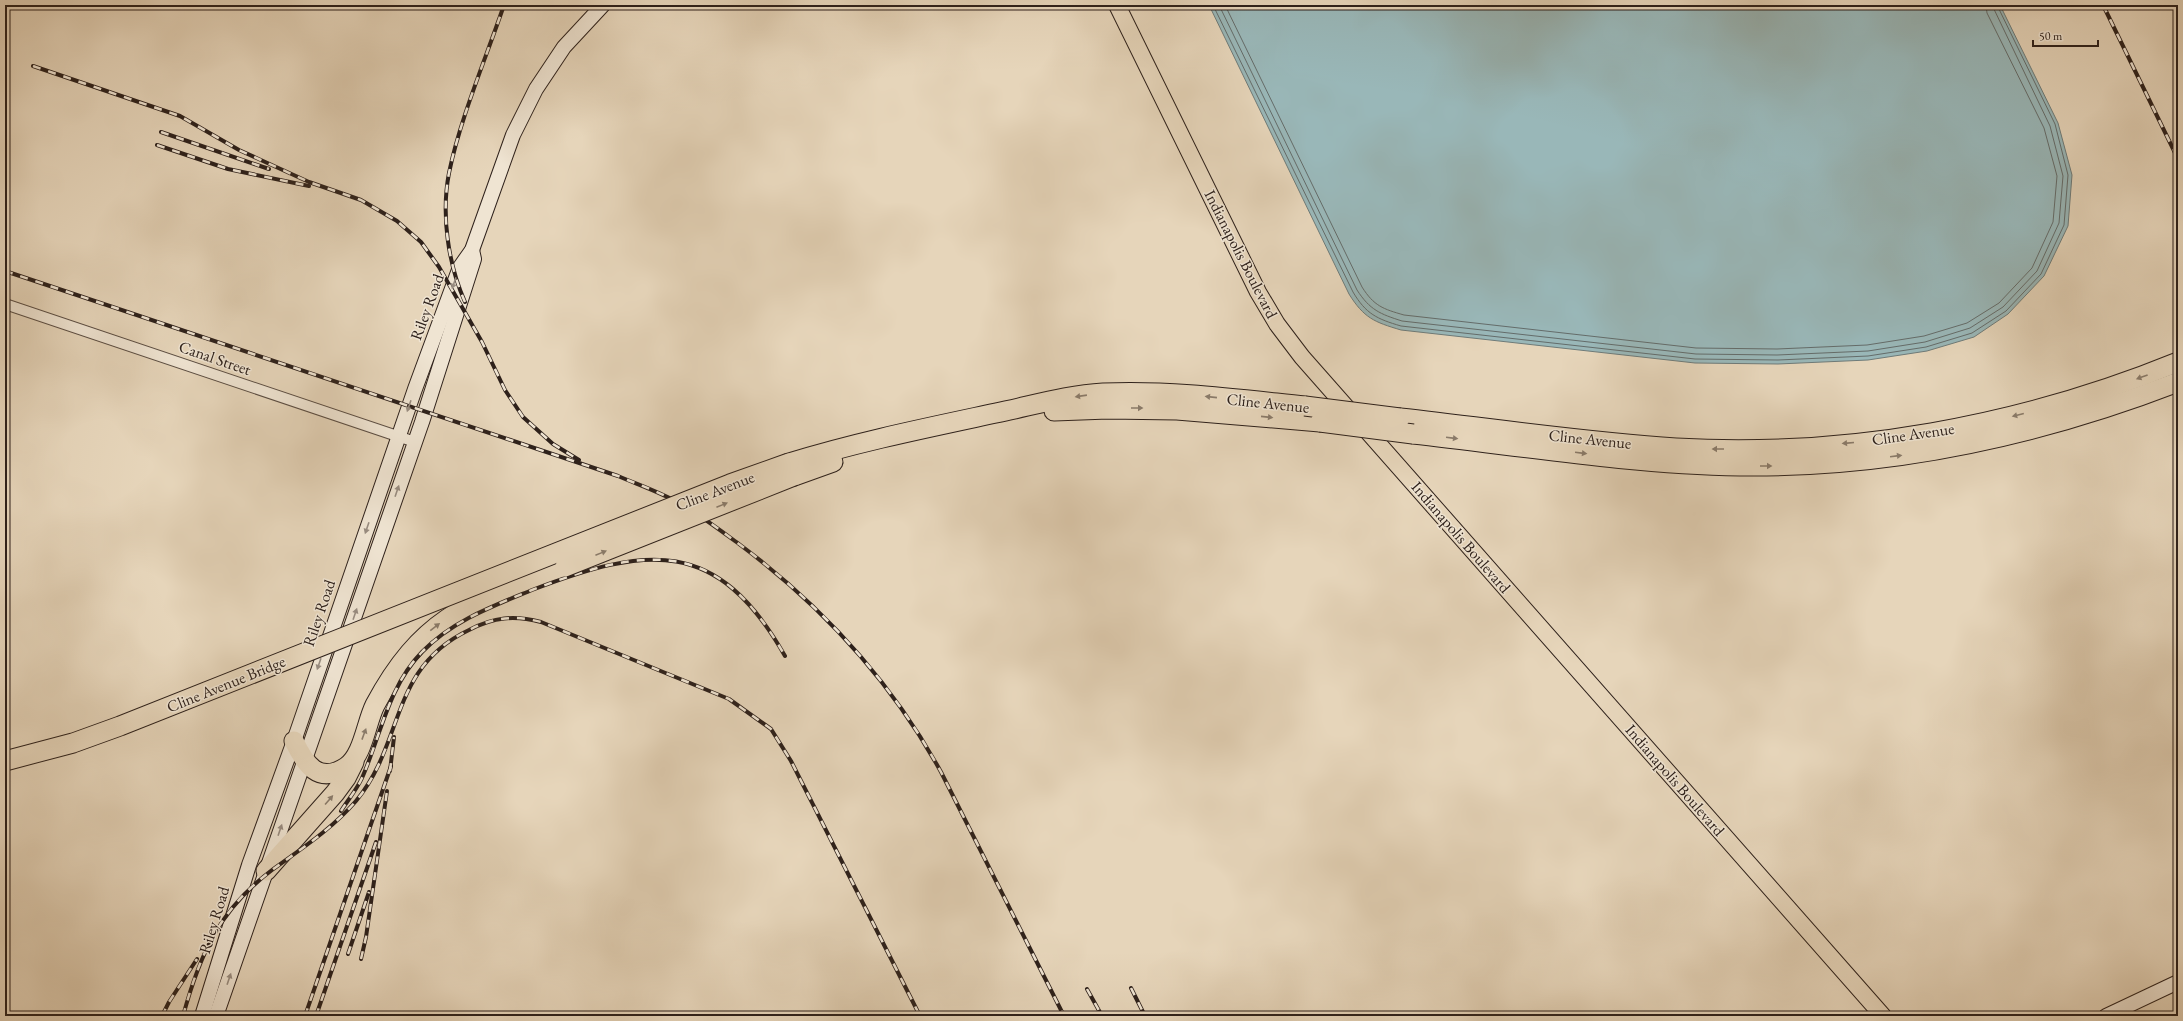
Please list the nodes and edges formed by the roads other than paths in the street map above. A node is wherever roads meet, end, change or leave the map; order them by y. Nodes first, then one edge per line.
1 (603, 5) edge
2 (1117, 5) edge
3 (472, 250) junction
4 (5, 304) edge
5 (2178, 362) edge
6 (2178, 382) edge
7 (1042, 412) junction
8 (995, 413) junction
9 (399, 436) junction
10 (414, 442) junction
11 (792, 469) junction
12 (443, 598) joint
13 (294, 741) junction
14 (356, 757) junction
15 (5, 761) edge
16 (304, 762) junction
17 (266, 871) junction
18 (2178, 982) edge
19 (202, 1016) edge
20 (216, 1016) edge
21 (1883, 1016) edge
22 (2106, 1016) edge

1 - 3 main road, Riley Road
2 - 21 main road, Indianapolis Boulevard
3 -> 9 main road, Riley Road
3 - 10 main road, Riley Road
4 - 9 street, Canal Street
5 -> 8 highway, Cline Avenue, bridge
7 -> 6 highway, Cline Avenue, bridge
7 - 8 highway, Cline Avenue
7 - 11 highway
8 - 11 highway, Cline Avenue
9 - 10 street, Canal Street
9 -> 13 main road, Riley Road
16 -> 10 main road, Riley Road
11 - 12 highway, Cline Avenue, bridge
14 -> 11 highway, bridge
12 - 15 highway, Cline Avenue Bridge, bridge
13 - 16 highway
13 - 19 main road, Riley Road
14 - 16 highway
17 -> 14 highway
17 -> 16 main road, Riley Road
20 -> 17 main road, Riley Road
18 - 22 main road

